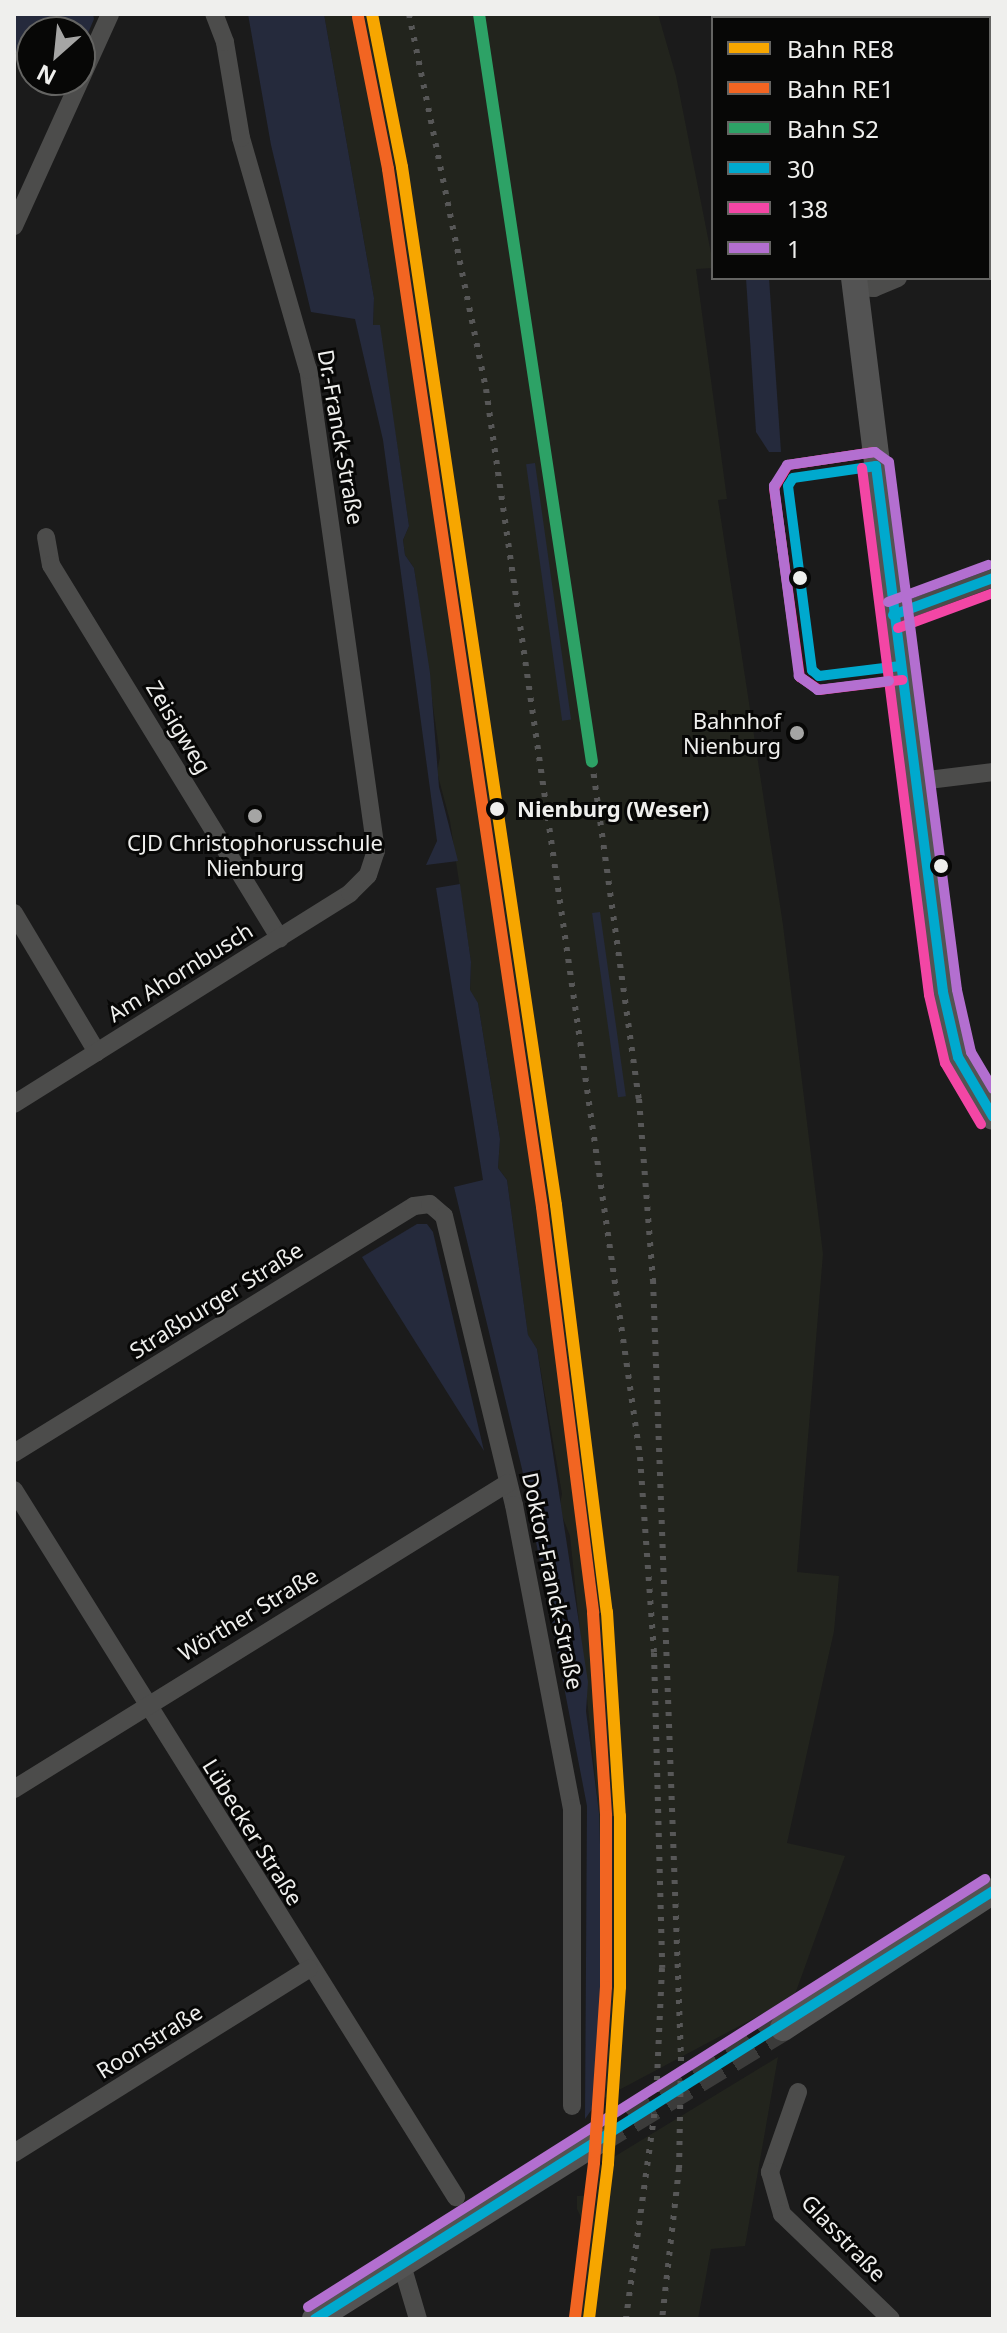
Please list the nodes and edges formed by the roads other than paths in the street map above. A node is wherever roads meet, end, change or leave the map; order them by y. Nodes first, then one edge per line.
1 (110, 14) edge
2 (214, 14) edge
3 (14, 226) edge
4 (893, 280) edge
5 (854, 283) edge
6 (46, 537) dead end
7 (993, 578) edge
8 (893, 615) junction
9 (993, 772) edge
10 (920, 781) junction
11 (368, 875) joint
12 (14, 913) edge
13 (280, 938) junction
14 (97, 1052) junction
15 (14, 1104) edge
16 (993, 1117) edge
17 (444, 1216) joint
18 (14, 1453) edge
19 (508, 1483) junction
20 (14, 1490) edge
21 (146, 1704) junction
22 (14, 1789) edge
23 (993, 1891) edge
24 (309, 1969) junction
25 (783, 2028) tunnel mouth
26 (798, 2092) dead end
27 (572, 2106) dead end
28 (598, 2141) tunnel mouth
29 (14, 2153) edge
30 (456, 2197) dead end
31 (402, 2265) junction
32 (315, 2319) edge
33 (418, 2319) edge
34 (891, 2319) edge

1 - 3 street
2 - 11 street, Dr.-Franck-Straße
4 - 5 street
5 - 8 main road
6 - 13 street, Zeisigweg
7 - 8 street
8 - 10 main road
9 - 10 street
10 - 16 main road
11 - 13 street, Am Ahornbusch
12 - 14 street
13 - 14 street, Am Ahornbusch
14 - 15 street, Am Ahornbusch
17 - 18 street, Straßburger Straße
17 - 19 street, Doktor-Franck-Straße
19 - 21 street, Wörther Straße
19 - 27 street, Doktor-Franck-Straße
20 - 21 street, Lübecker Straße
21 - 22 street, Wörther Straße
21 - 24 street, Lübecker Straße
23 - 25 main road
24 - 29 street, Roonstraße
24 - 30 street, Lübecker Straße
26 - 34 street, Glasstraße
28 - 31 main road
31 - 32 main road
31 - 33 street

